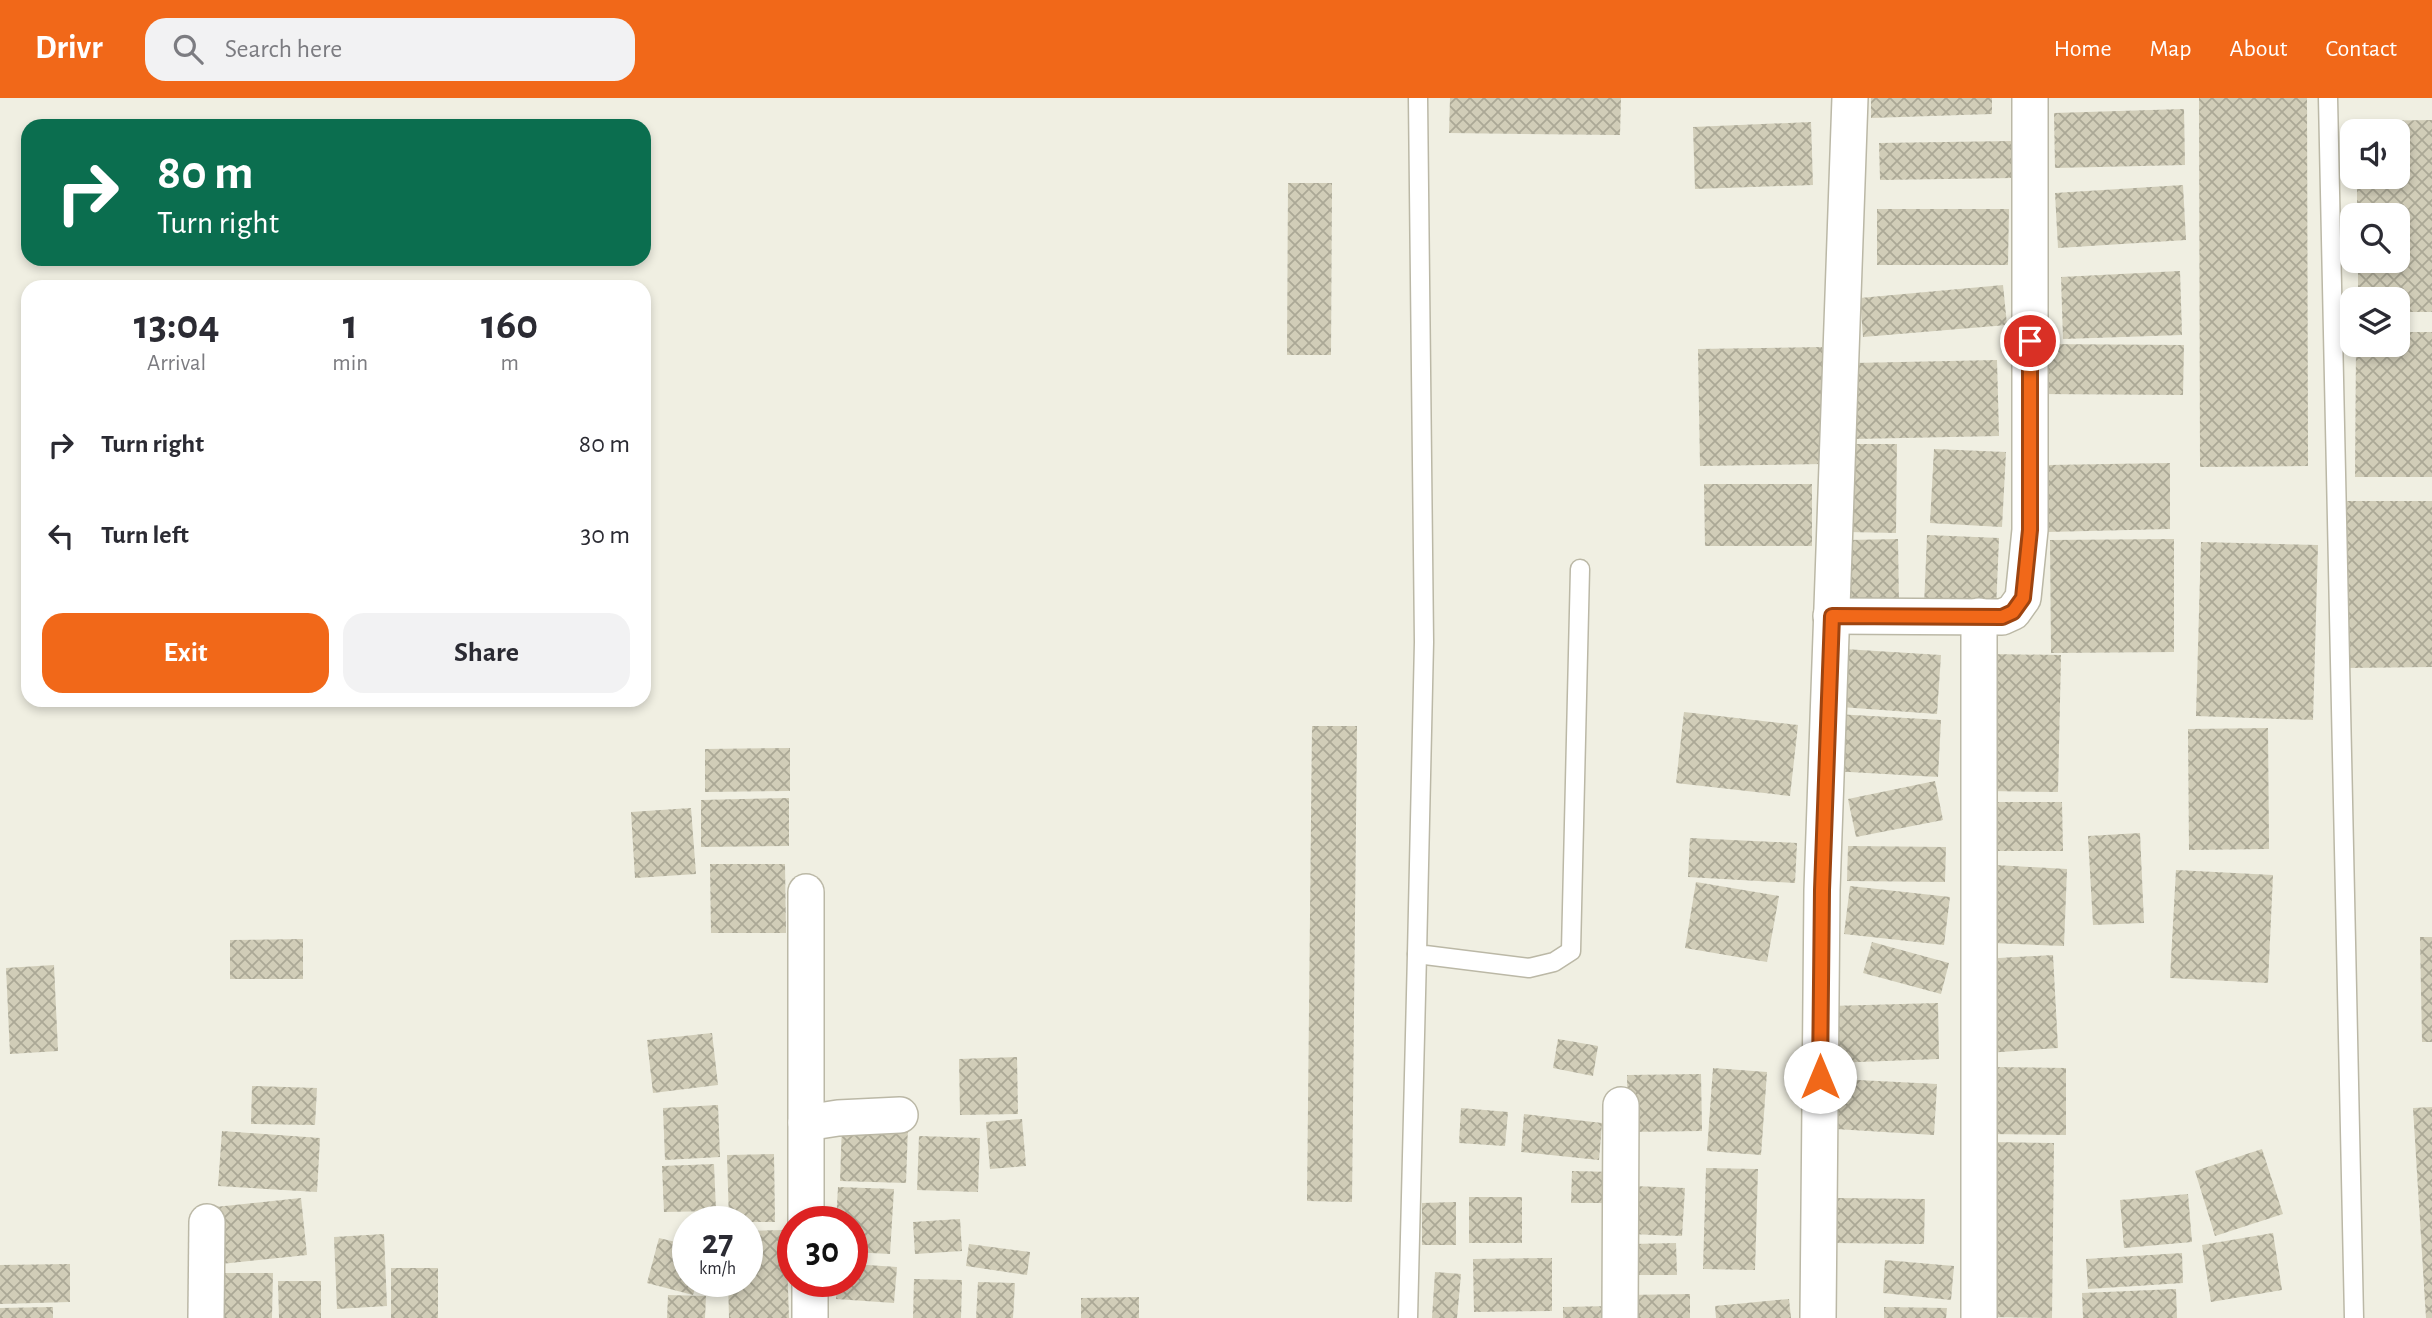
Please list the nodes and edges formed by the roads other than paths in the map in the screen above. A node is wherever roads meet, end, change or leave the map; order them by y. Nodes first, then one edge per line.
1 (1418, 98) edge
2 (1850, 98) edge
3 (2030, 98) edge
4 (2328, 98) edge
5 (1580, 569) dead end
6 (1832, 616) junction
7 (1979, 616) junction
8 (806, 892) dead end
9 (1417, 954) junction
10 (1621, 1105) dead end
11 (900, 1115) dead end
12 (806, 1123) junction
13 (806, 1206) edge
14 (206, 1222) dead end
15 (810, 1297) edge
16 (206, 1318) edge
17 (810, 1318) edge
18 (1408, 1318) edge
19 (1620, 1318) edge
20 (1818, 1318) edge
21 (1979, 1318) edge
22 (2354, 1318) edge

1 - 9 lane
2 - 6 street
3 - 7 street
4 - 22 lane
5 - 9 lane
6 - 7 street
6 - 20 street
7 - 21 street
8 - 12 street
9 - 18 lane
10 - 19 street
11 - 12 street
12 - 13 street
14 - 16 street
15 - 17 street

